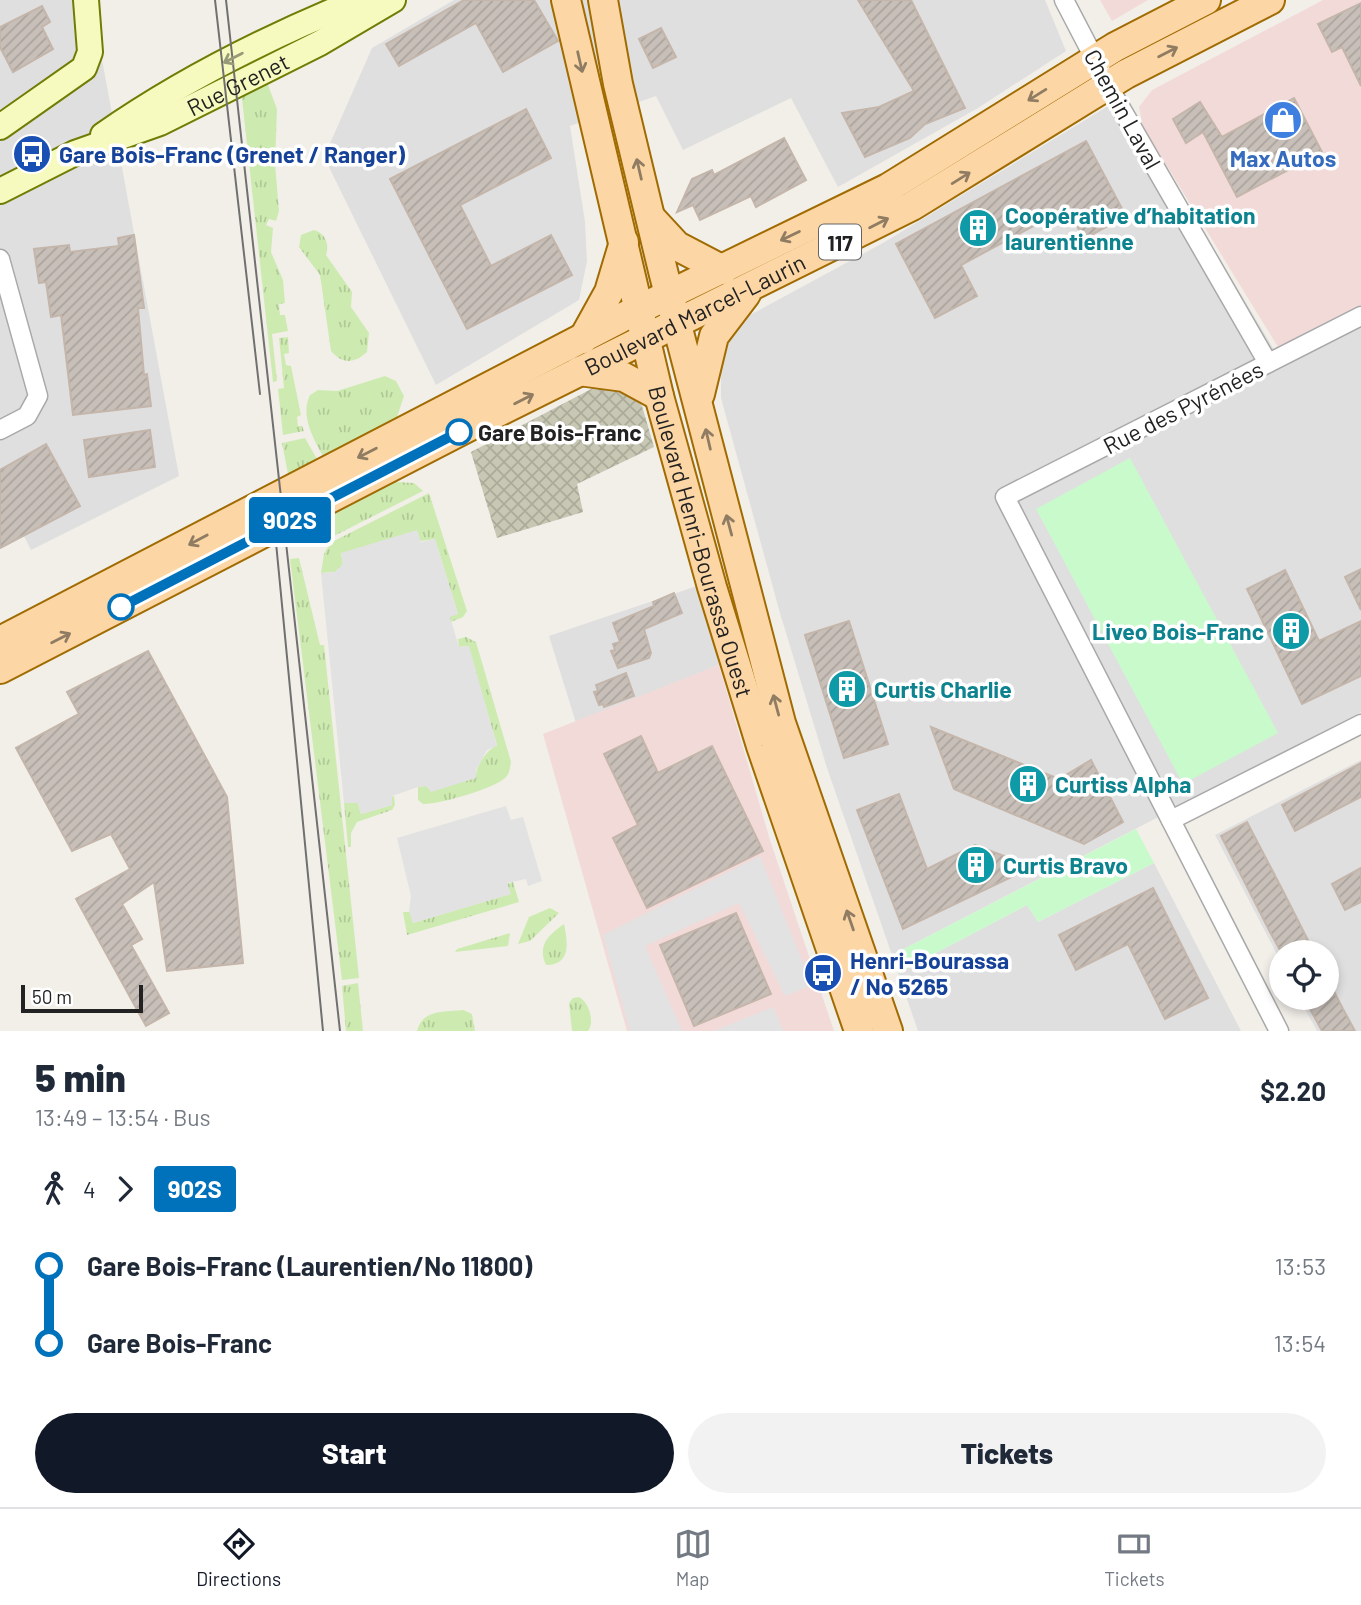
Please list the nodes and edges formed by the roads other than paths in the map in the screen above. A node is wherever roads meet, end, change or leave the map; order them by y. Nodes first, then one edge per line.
1 (86, 0) edge
2 (359, 0) edge
3 (393, 0) edge
4 (566, 0) edge
5 (603, 0) edge
6 (1064, 0) edge
7 (1206, 0) edge
8 (1270, 0) edge
9 (1096, 60) junction
10 (1109, 85) junction
11 (0, 127) edge
12 (75, 153) junction
13 (0, 191) edge
14 (650, 217) junction
15 (624, 242) junction
16 (0, 258) edge
17 (723, 270) junction
18 (753, 286) junction
19 (669, 296) junction
20 (640, 310) junction
21 (1361, 316) edge
22 (677, 323) junction
23 (646, 338) junction
24 (583, 339) junction
25 (1268, 363) junction
26 (579, 372) junction
27 (659, 396) junction
28 (699, 400) junction
29 (0, 430) edge
30 (295, 504) junction
31 (0, 641) edge
32 (0, 669) edge
33 (1361, 724) edge
34 (1171, 820) junction
35 (859, 1031) edge
36 (888, 1031) edge
37 (1279, 1031) edge

1 - 11 street
2 -> 12 street, Rue Grenet
3 - 12 street, Rue Grenet
4 -> 15 main road, Boulevard Henri-Bourassa Ouest
14 -> 5 main road, Boulevard Henri-Bourassa Ouest
6 - 9 street, Chemin Laval
7 - 9 main road, Boulevard Marcel-Laurin / 117
10 -> 8 main road, Boulevard Marcel-Laurin / 117
9 - 10 street, Chemin Laval
9 -> 17 main road, Boulevard Marcel-Laurin / 117
18 -> 10 main road, Boulevard Marcel-Laurin / 117
10 - 25 street, Chemin Laval
12 - 13 street, Rue Grenet
14 - 17 main road
14 - 19 main road, Boulevard Henri-Bourassa Ouest
15 - 20 main road, Boulevard Henri-Bourassa Ouest
15 - 24 main road
16 - 29 street
17 - 19 main road, Boulevard Marcel-Laurin / 117
18 - 22 main road, Boulevard Marcel-Laurin / 117
18 - 28 main road
19 - 20 main road, Boulevard Marcel-Laurin / 117
19 - 22 main road, Boulevard Henri-Bourassa Ouest
20 - 23 main road, Boulevard Henri-Bourassa Ouest
20 - 24 main road, Boulevard Marcel-Laurin / 117
21 - 25 street, Rue des Pyrénées
22 - 23 main road, Boulevard Marcel-Laurin / 117
22 - 28 main road, Boulevard Henri-Bourassa Ouest
23 - 26 main road, Boulevard Marcel-Laurin / 117
23 - 27 main road, Boulevard Henri-Bourassa Ouest
24 -> 30 main road, Boulevard Marcel-Laurin / 117
25 - 34 street, Rue des Pyrénées
26 - 27 main road
30 -> 26 main road, Boulevard Marcel-Laurin / 117
27 - 35 main road, Boulevard Henri-Bourassa Ouest
36 -> 28 main road, Boulevard Henri-Bourassa Ouest
30 -> 31 main road, 117
32 -> 30 main road, 117
33 - 34 street
34 - 37 street

